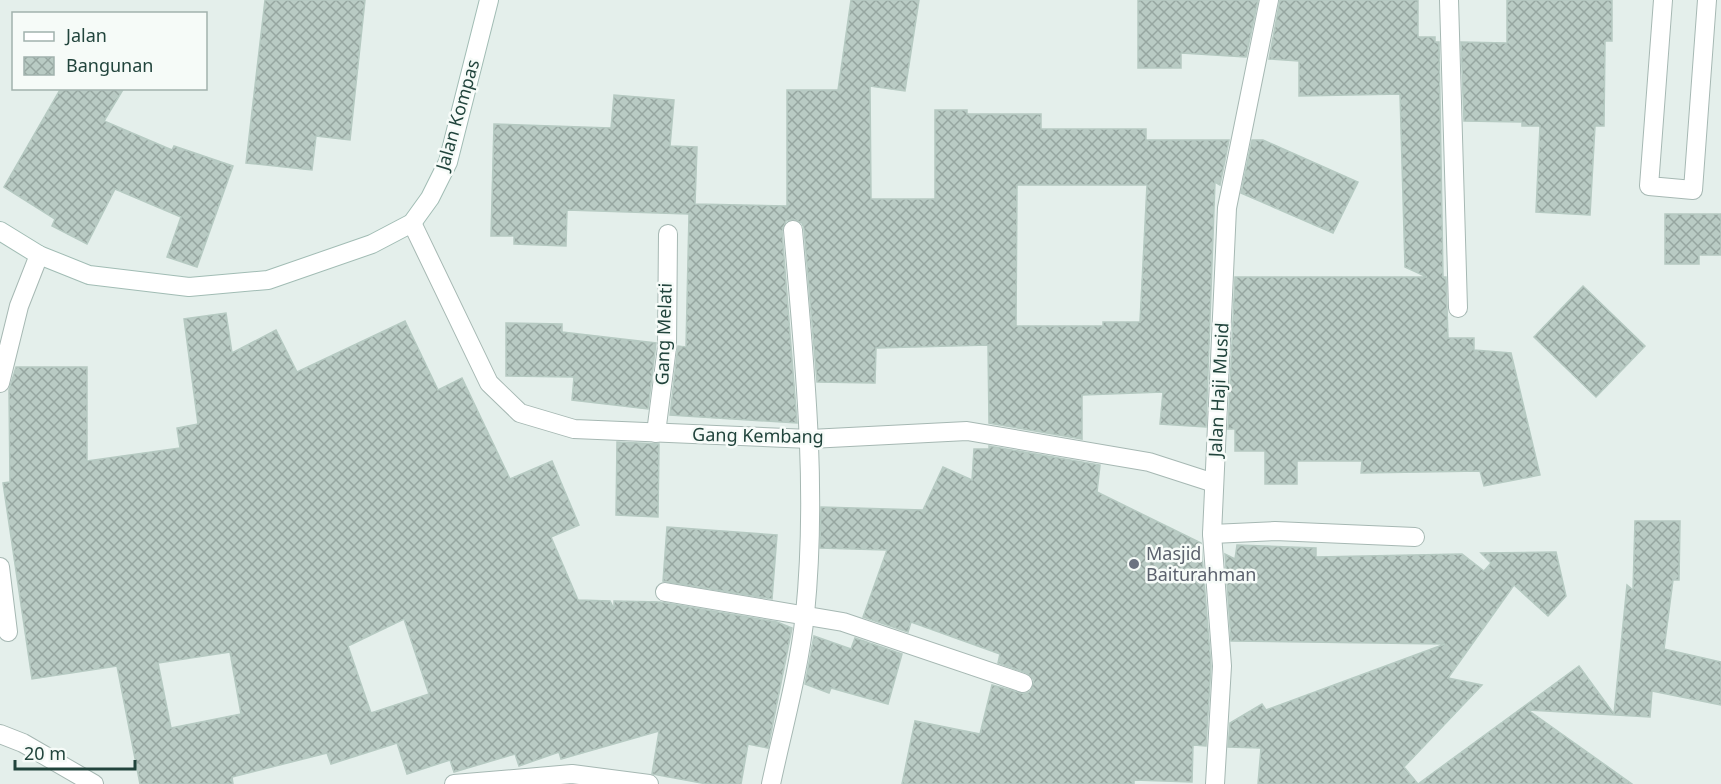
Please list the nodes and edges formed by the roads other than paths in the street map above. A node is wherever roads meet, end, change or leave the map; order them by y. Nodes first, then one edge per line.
1 (489, 0) edge
2 (1269, 0) edge
3 (1449, 0) edge
4 (1663, 0) edge
5 (1707, 0) edge
6 (412, 223) junction
7 (794, 230) dead end
8 (0, 231) edge
9 (668, 234) dead end
10 (39, 255) junction
11 (1458, 308) dead end
12 (0, 383) edge
13 (656, 433) junction
14 (810, 439) junction
15 (1214, 483) junction
16 (1212, 534) junction
17 (1415, 537) dead end
18 (0, 567) edge
19 (665, 592) dead end
20 (805, 616) junction
21 (8, 632) dead end
22 (1023, 683) dead end
23 (0, 734) edge
24 (94, 784) edge
25 (454, 784) edge
26 (649, 784) edge
27 (771, 784) edge
28 (1215, 784) edge

1 - 6 street, Jalan Kompas
2 - 15 street, Jalan Haji Musid
3 - 11 street
4 - 5 street
6 - 10 street
6 - 13 street, Gang Kembang
7 - 14 street
8 - 10 street
9 - 13 street, Gang Melati
10 - 12 street
13 - 14 street, Gang Kembang
14 - 15 street, Gang Kembang
14 - 20 street
15 - 16 street, Jalan Haji Musid
16 - 17 street
16 - 28 street, Jalan Haji Musid
18 - 21 street
19 - 20 street
20 - 22 street
20 - 27 street
23 - 24 street
25 - 26 street

